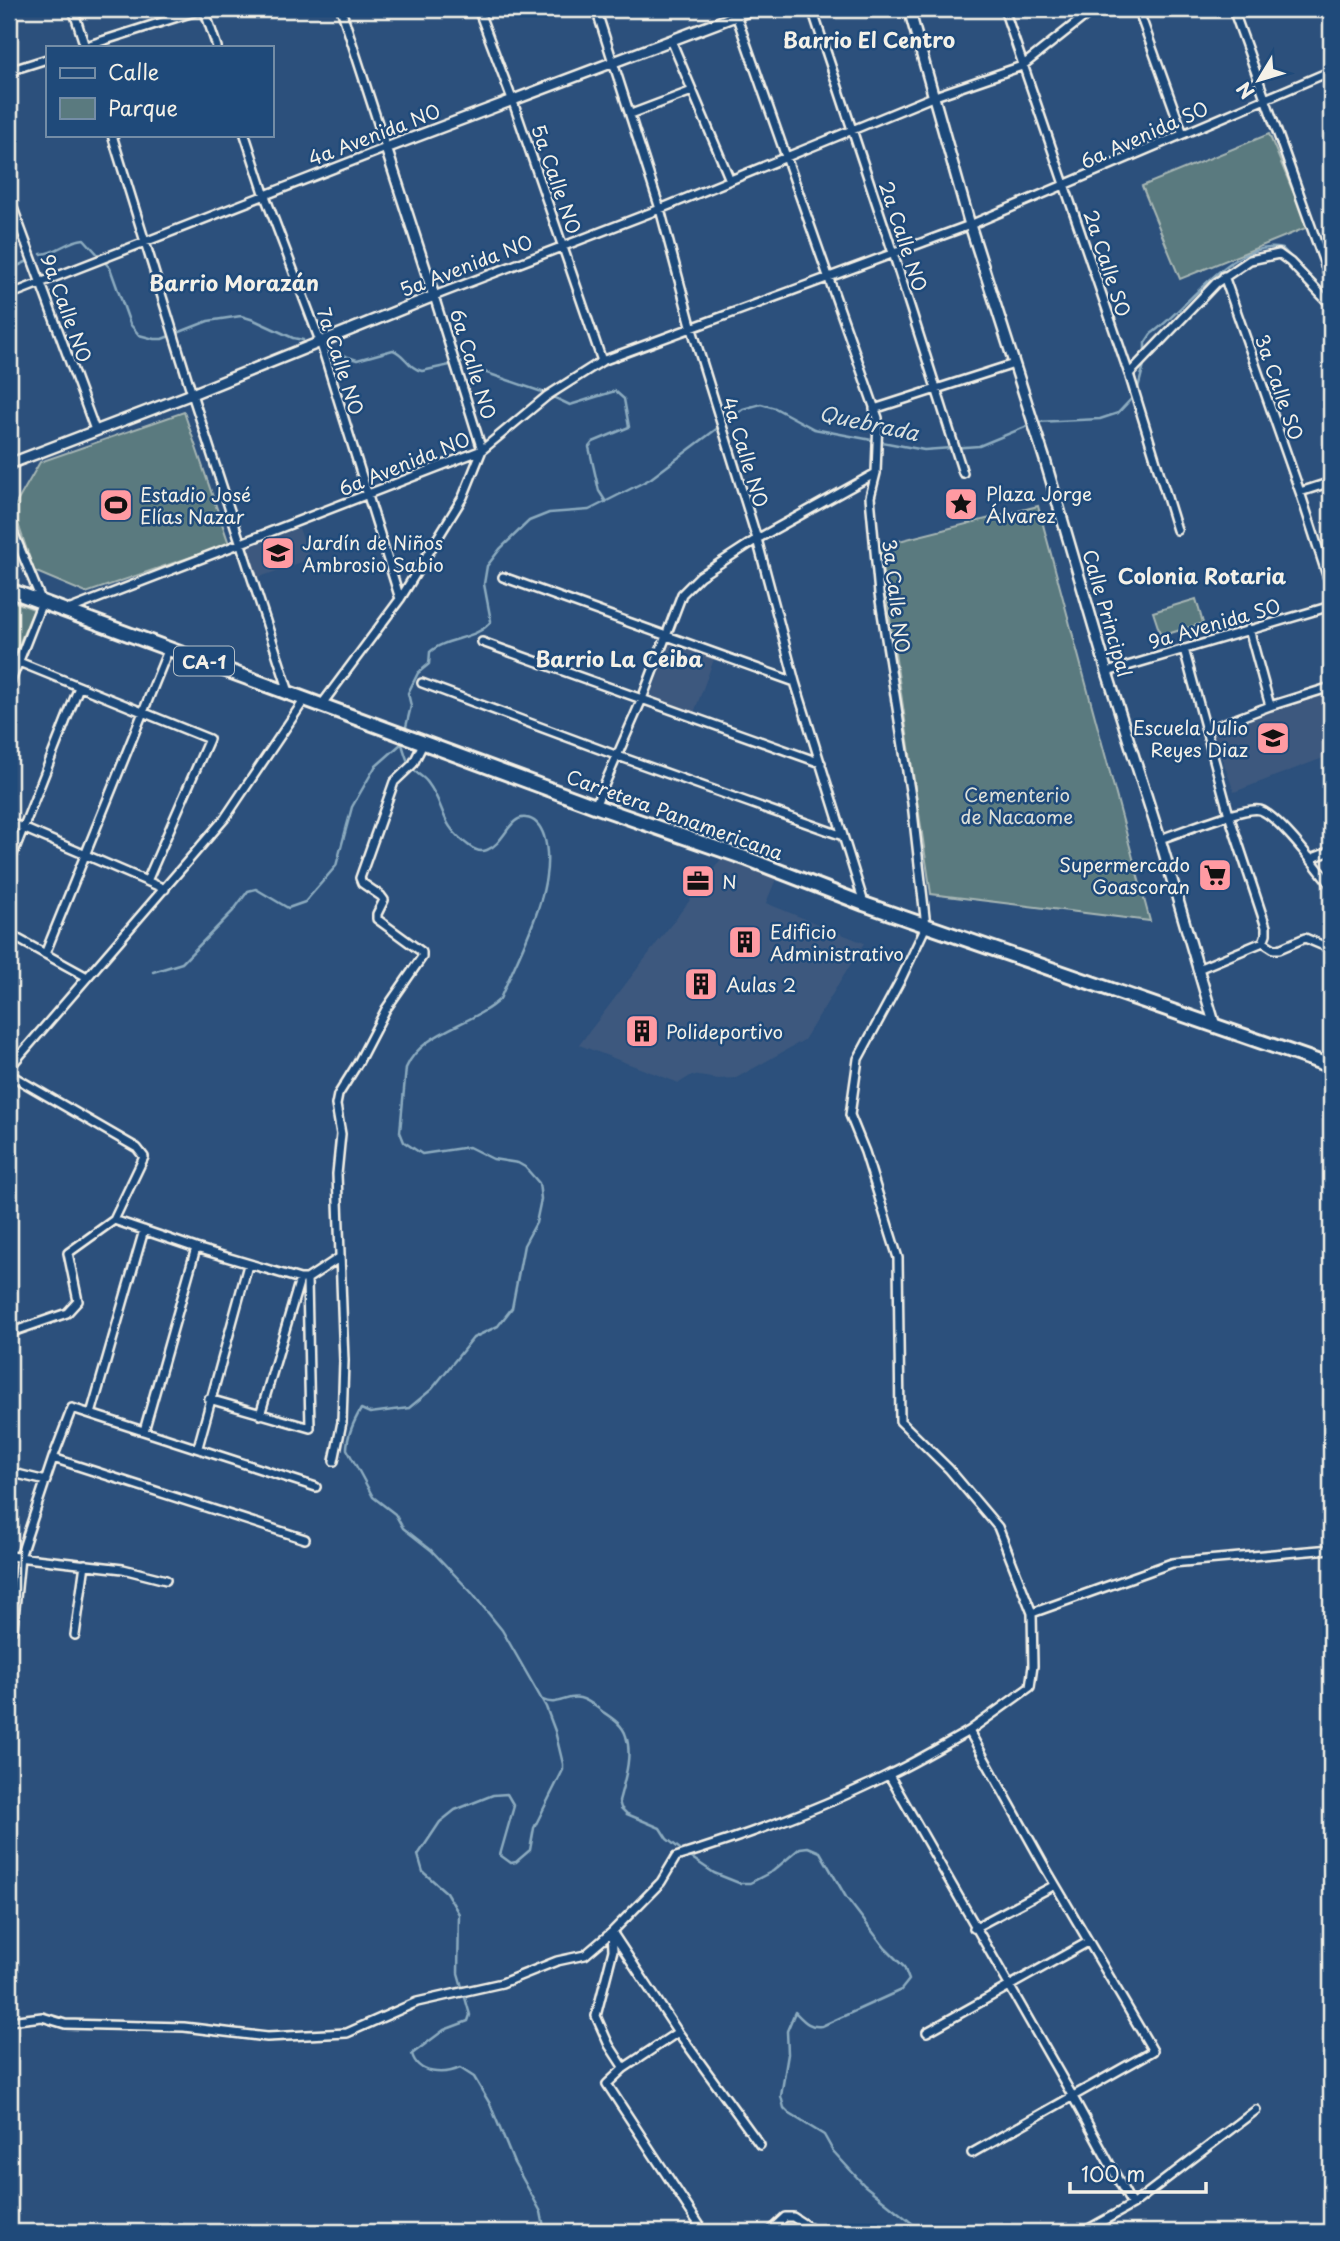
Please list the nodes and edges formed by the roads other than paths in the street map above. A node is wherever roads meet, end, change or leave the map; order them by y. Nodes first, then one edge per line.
1 (73, 9) edge
2 (204, 9) edge
3 (341, 9) edge
4 (478, 9) edge
5 (596, 9) edge
6 (754, 9) edge
7 (812, 9) edge
8 (909, 9) edge
9 (1004, 9) edge
10 (1094, 9) edge
11 (1138, 9) edge
12 (1233, 9) edge
13 (735, 12) edge
14 (671, 40) junction
15 (84, 46) edge
16 (87, 46) edge
17 (217, 46) edge
18 (46, 59) edge
19 (613, 63) junction
20 (1022, 66) junction
21 (9, 71) edge
22 (1331, 71) edge
23 (692, 91) junction
24 (935, 96) junction
25 (1265, 98) junction
26 (512, 99) junction
27 (631, 114) junction
28 (851, 129) junction
29 (1183, 134) junction
30 (112, 136) edge
31 (245, 136) edge
32 (386, 148) junction
33 (788, 157) junction
34 (730, 180) junction
35 (1066, 185) junction
36 (265, 195) junction
37 (9, 197) edge
38 (660, 209) junction
39 (970, 225) junction
40 (145, 240) junction
41 (564, 246) junction
42 (894, 253) junction
43 (1224, 276) junction
44 (828, 278) junction
45 (40, 282) junction
46 (1331, 282) edge
47 (9, 295) edge
48 (434, 296) junction
49 (1331, 305) edge
50 (692, 328) junction
51 (320, 341) junction
52 (602, 361) junction
53 (1014, 364) junction
54 (1129, 374) junction
55 (937, 389) junction
56 (191, 394) junction
57 (874, 409) junction
58 (95, 430) junction
59 (482, 450) junction
60 (9, 464) edge
61 (876, 473) junction
62 (963, 473) dead end
63 (1331, 482) edge
64 (1300, 492) junction
65 (367, 495) junction
66 (9, 522) edge
67 (1177, 530) dead end
68 (757, 540) junction
69 (240, 545) junction
70 (1329, 569) edge
71 (503, 577) dead end
72 (1331, 589) edge
73 (9, 590) edge
74 (400, 599) junction
75 (42, 602) junction
76 (1331, 606) edge
77 (68, 610) junction
78 (1249, 629) junction
79 (667, 636) junction
80 (482, 642) dead end
81 (169, 648) junction
82 (1184, 649) junction
83 (9, 658) edge
84 (18, 662) junction
85 (1107, 672) junction
86 (796, 682) junction
87 (422, 683) dead end
88 (9, 686) edge
89 (79, 687) junction
90 (1331, 687) edge
91 (289, 692) junction
92 (305, 699) junction
93 (642, 699) junction
94 (322, 704) junction
95 (1270, 706) junction
96 (143, 712) junction
97 (1206, 730) junction
98 (424, 743) junction
99 (618, 756) junction
100 (821, 763) junction
101 (595, 806) junction
102 (1229, 815) junction
103 (9, 822) edge
104 (24, 828) junction
105 (843, 836) junction
106 (1160, 839) junction
107 (1331, 851) edge
108 (85, 854) junction
109 (1310, 859) junction
110 (9, 864) edge
111 (147, 881) junction
112 (1331, 886) edge
113 (165, 889) junction
114 (864, 904) junction
115 (926, 926) junction
116 (9, 934) edge
117 (1263, 942) junction
118 (1331, 949) edge
119 (45, 954) junction
120 (1198, 969) junction
121 (87, 976) junction
122 (1215, 1026) junction
123 (12, 1058) edge
124 (1331, 1066) edge
125 (9, 1068) edge
126 (9, 1074) edge
127 (114, 1220) junction
128 (144, 1230) junction
129 (196, 1248) junction
130 (339, 1258) junction
131 (248, 1265) junction
132 (304, 1279) junction
133 (9, 1333) edge
134 (209, 1399) junction
135 (91, 1414) junction
136 (260, 1415) junction
137 (144, 1430) junction
138 (198, 1447) junction
139 (53, 1458) junction
140 (334, 1461) dead end
141 (9, 1472) edge
142 (46, 1481) junction
143 (316, 1487) dead end
144 (305, 1539) dead end
145 (1331, 1549) edge
146 (9, 1556) edge
147 (20, 1558) junction
148 (85, 1564) junction
149 (166, 1580) dead end
150 (1032, 1613) junction
151 (13, 1629) dead end
152 (75, 1635) dead end
153 (969, 1731) junction
154 (889, 1775) junction
155 (1055, 1885) junction
156 (974, 1928) junction
157 (612, 1932) junction
158 (1088, 1942) junction
159 (1010, 1986) junction
160 (9, 2021) edge
161 (678, 2032) junction
162 (927, 2032) dead end
163 (624, 2068) junction
164 (1073, 2097) junction
165 (1256, 2110) dead end
166 (760, 2145) dead end
167 (972, 2153) dead end
168 (1132, 2205) junction
169 (704, 2232) edge
170 (769, 2232) edge
171 (816, 2232) edge
172 (1083, 2232) edge

1 - 15 street
2 - 16 street
2 - 17 street
3 - 32 street, 6a Calle NO
4 - 26 street, 5a Calle NO
5 - 19 street, 4a Calle NO
6 - 13 street, 4a Avenida NO
7 - 28 street, 2a Calle NO
8 - 24 street, Calle Principal
9 - 20 street, 2a Calle SO
10 - 20 street, 5a Avenida NO
11 - 29 street
12 - 25 street
13 - 14 street, 4a Avenida NO
13 - 33 street
14 - 19 street, 4a Avenida NO
14 - 23 street
18 - 21 street
19 - 26 street, 4a Avenida NO
19 - 27 street, 4a Calle NO
20 - 24 street, 5a Avenida NO
20 - 35 street, 2a Calle SO
22 - 25 street, 6a Avenida SO
23 - 27 street
23 - 34 street
24 - 28 street, 5a Avenida NO
24 - 39 street, Calle Principal
25 - 29 street, 6a Avenida SO
25 - 46 street
26 - 32 street, 4a Avenida NO
26 - 41 street, 5a Calle NO
27 - 38 street, 4a Calle NO
28 - 33 street, 5a Avenida NO
28 - 42 street, 2a Calle NO
29 - 35 street, 6a Avenida SO
30 - 40 street
31 - 36 street, 7a Calle NO
32 - 36 street, 4a Avenida NO
32 - 48 street, 6a Calle NO
33 - 34 street, 5a Avenida NO
33 - 44 street, 3a Calle NO
34 - 38 street, 5a Avenida NO
35 - 39 street, 6a Avenida SO
35 - 54 street, 2a Calle SO
36 - 40 street, 4a Avenida NO
36 - 51 street, 7a Calle NO
37 - 45 street, 9a Calle NO
38 - 41 street, 5a Avenida NO
38 - 50 street, 4a Calle NO
39 - 42 street, 6a Avenida NO
39 - 53 street, Calle Principal
40 - 45 street, 4a Avenida NO
40 - 56 street
41 - 48 street, 5a Avenida NO
41 - 52 street, 5a Calle NO
42 - 44 street, 6a Avenida NO
42 - 55 street, 2a Calle NO
43 - 49 street
43 - 54 street
43 - 64 street, 3a Calle SO
44 - 50 street, 6a Avenida NO
44 - 57 street, 3a Calle NO
45 - 47 street, 4a Avenida NO
45 - 58 street, 9a Calle NO
48 - 51 street, 5a Avenida NO
48 - 59 street, 6a Calle NO
50 - 52 street, 6a Avenida NO
50 - 68 street, 4a Calle NO
51 - 56 street, 5a Avenida NO
51 - 65 street, 7a Calle NO
52 - 59 street, 6a Avenida NO
53 - 55 street
53 - 85 street, Calle Principal
54 - 67 street, 2a Calle SO
55 - 57 street
55 - 62 street, 2a Calle NO
56 - 58 street, 5a Avenida NO
56 - 69 street
57 - 61 street, 3a Calle NO
58 - 60 street, 5a Avenida NO
59 - 65 street, 6a Avenida NO
59 - 74 street
61 - 68 street
61 - 115 street, 3a Calle NO
63 - 64 street
64 - 70 street, 3a Calle SO
65 - 69 street, 6a Avenida NO
65 - 74 street, 7a Calle NO
66 - 75 street
68 - 79 street
68 - 86 street, 4a Calle NO
69 - 77 street, 6a Avenida NO
69 - 91 street
70 - 72 street, 3a Calle SO
71 - 79 street
73 - 75 highway, Carretera Panamericana / CA-1
74 - 94 street
75 - 77 highway, Carretera Panamericana / CA-1
75 - 84 street
76 - 78 street, 9a Avenida SO
77 - 81 highway, Carretera Panamericana / CA-1
78 - 82 street, 9a Avenida SO
78 - 95 street
79 - 86 street
79 - 93 street
80 - 93 street
81 - 91 highway, Carretera Panamericana / CA-1
81 - 96 street
82 - 85 street, 9a Avenida SO
82 - 97 street
83 - 84 street
84 - 88 street
84 - 89 street
85 - 106 street, Calle Principal
86 - 100 street, 4a Calle NO
87 - 99 street
89 - 96 street
89 - 104 street
90 - 95 street
91 - 92 highway, Carretera Panamericana / CA-1
92 - 94 highway, Carretera Panamericana / CA-1
92 - 113 street
93 - 99 street
93 - 100 street
94 - 98 highway, Carretera Panamericana / CA-1
95 - 97 street
96 - 108 street
96 - 111 street
97 - 102 street
98 - 101 highway, Carretera Panamericana / CA-1
98 - 130 street
99 - 101 street
99 - 105 street
100 - 105 street, 4a Calle NO
101 - 114 highway, Carretera Panamericana / CA-1
102 - 106 street
102 - 109 street
102 - 117 street
103 - 104 street
104 - 108 street
104 - 110 street
105 - 114 street, 4a Calle NO
106 - 120 street, Calle Principal
107 - 109 street
108 - 111 street
108 - 119 street
109 - 112 street
111 - 113 street
113 - 121 street
114 - 115 highway, Carretera Panamericana / CA-1
115 - 122 highway, Carretera Panamericana / CA-1
115 - 150 street
116 - 119 street
117 - 118 street
117 - 120 street
119 - 121 street
120 - 122 street, Calle Principal
121 - 123 street
122 - 124 highway, Carretera Panamericana / CA-1
123 - 125 street
126 - 127 street
127 - 128 street
127 - 133 street
128 - 129 street
128 - 135 street
129 - 131 street
129 - 137 street
130 - 132 street
130 - 140 street
131 - 132 street
131 - 134 street
132 - 136 street
132 - 136 street
134 - 136 street
134 - 138 street
135 - 137 street
135 - 139 street
137 - 138 street
138 - 143 street
139 - 142 street
139 - 144 street
141 - 142 street
142 - 147 street
145 - 150 street
146 - 147 street
147 - 148 street
147 - 151 street
148 - 149 street
148 - 152 street
150 - 153 street
153 - 154 street
153 - 155 street
154 - 156 street
154 - 157 street
155 - 156 street
155 - 158 street
156 - 159 street
157 - 160 street
157 - 161 street
157 - 163 street
158 - 159 street
158 - 164 street
159 - 162 street
159 - 164 street
161 - 163 street
161 - 166 street
163 - 169 street
164 - 167 street
164 - 168 street
165 - 168 street
168 - 172 street
170 - 171 street

